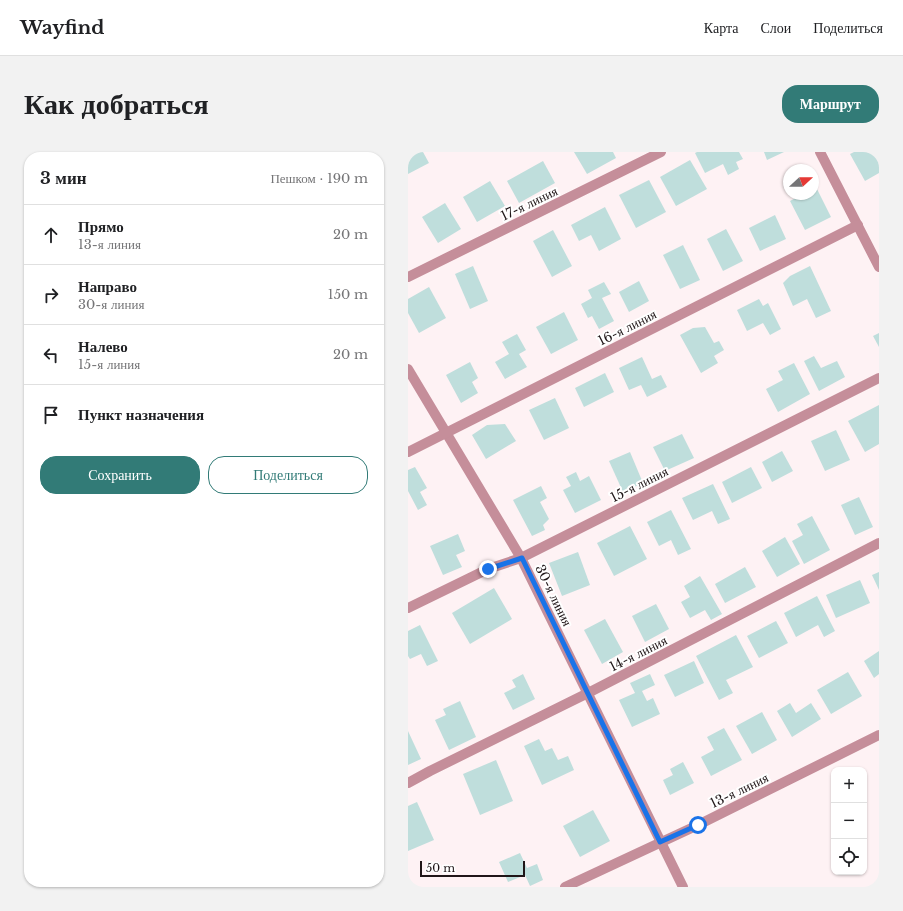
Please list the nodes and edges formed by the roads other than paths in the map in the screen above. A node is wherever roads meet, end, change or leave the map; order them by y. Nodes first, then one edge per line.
1 (662, 152) edge
2 (820, 152) edge
3 (858, 225) junction
4 (879, 267) edge
5 (408, 278) edge
6 (408, 369) edge
7 (879, 378) edge
8 (446, 433) junction
9 (408, 452) edge
10 (879, 543) edge
11 (522, 558) junction
12 (408, 608) edge
13 (588, 693) junction
14 (879, 735) edge
15 (408, 783) edge
16 (660, 842) junction
17 (566, 887) edge
18 (683, 887) edge

1 - 5 street, 17-я линия
2 - 3 street
3 - 4 street
3 - 8 street, 16-я линия
6 - 8 street, 30-я линия
7 - 11 street, 15-я линия
8 - 9 street, 16-я линия
8 - 11 street, 30-я линия
10 - 13 street, 14-я линия
11 - 12 street, 15-я линия
11 - 13 street, 30-я линия
13 - 15 street, 14-я линия
13 - 16 street, 30-я линия
14 - 16 street, 13-я линия
16 - 17 street, 13-я линия
16 - 18 street, 30-я линия

